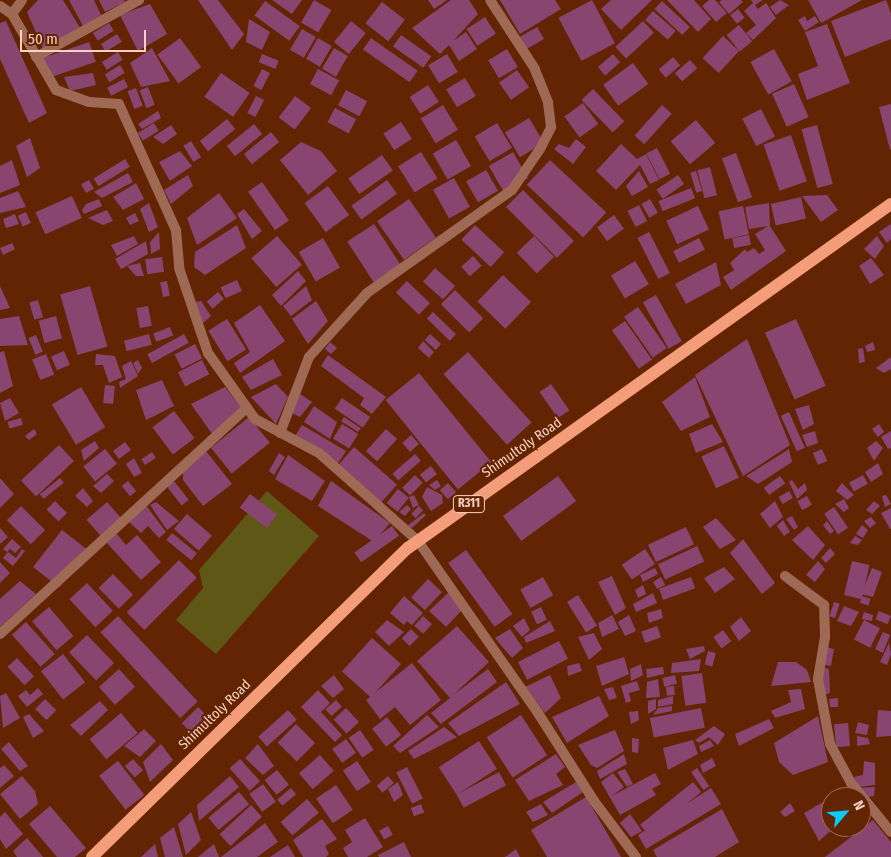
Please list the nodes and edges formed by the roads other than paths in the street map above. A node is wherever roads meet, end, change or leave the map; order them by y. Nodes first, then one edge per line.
1 (22, 0) edge
2 (139, 0) edge
3 (490, 0) edge
4 (0, 6) edge
5 (12, 14) junction
6 (36, 58) junction
7 (891, 204) edge
8 (247, 408) junction
9 (280, 433) junction
10 (418, 541) junction
11 (785, 576) dead end
12 (0, 634) edge
13 (891, 832) edge
14 (92, 857) edge
15 (636, 857) edge

1 - 5 street
2 - 6 street
3 - 9 street
4 - 5 street
5 - 6 street
6 - 8 street
7 - 10 main road, Shimultoly Road / R311
8 - 9 street
8 - 12 street
9 - 10 street
10 - 14 main road, Shimultoly Road / R311
10 - 15 street
11 - 13 street

